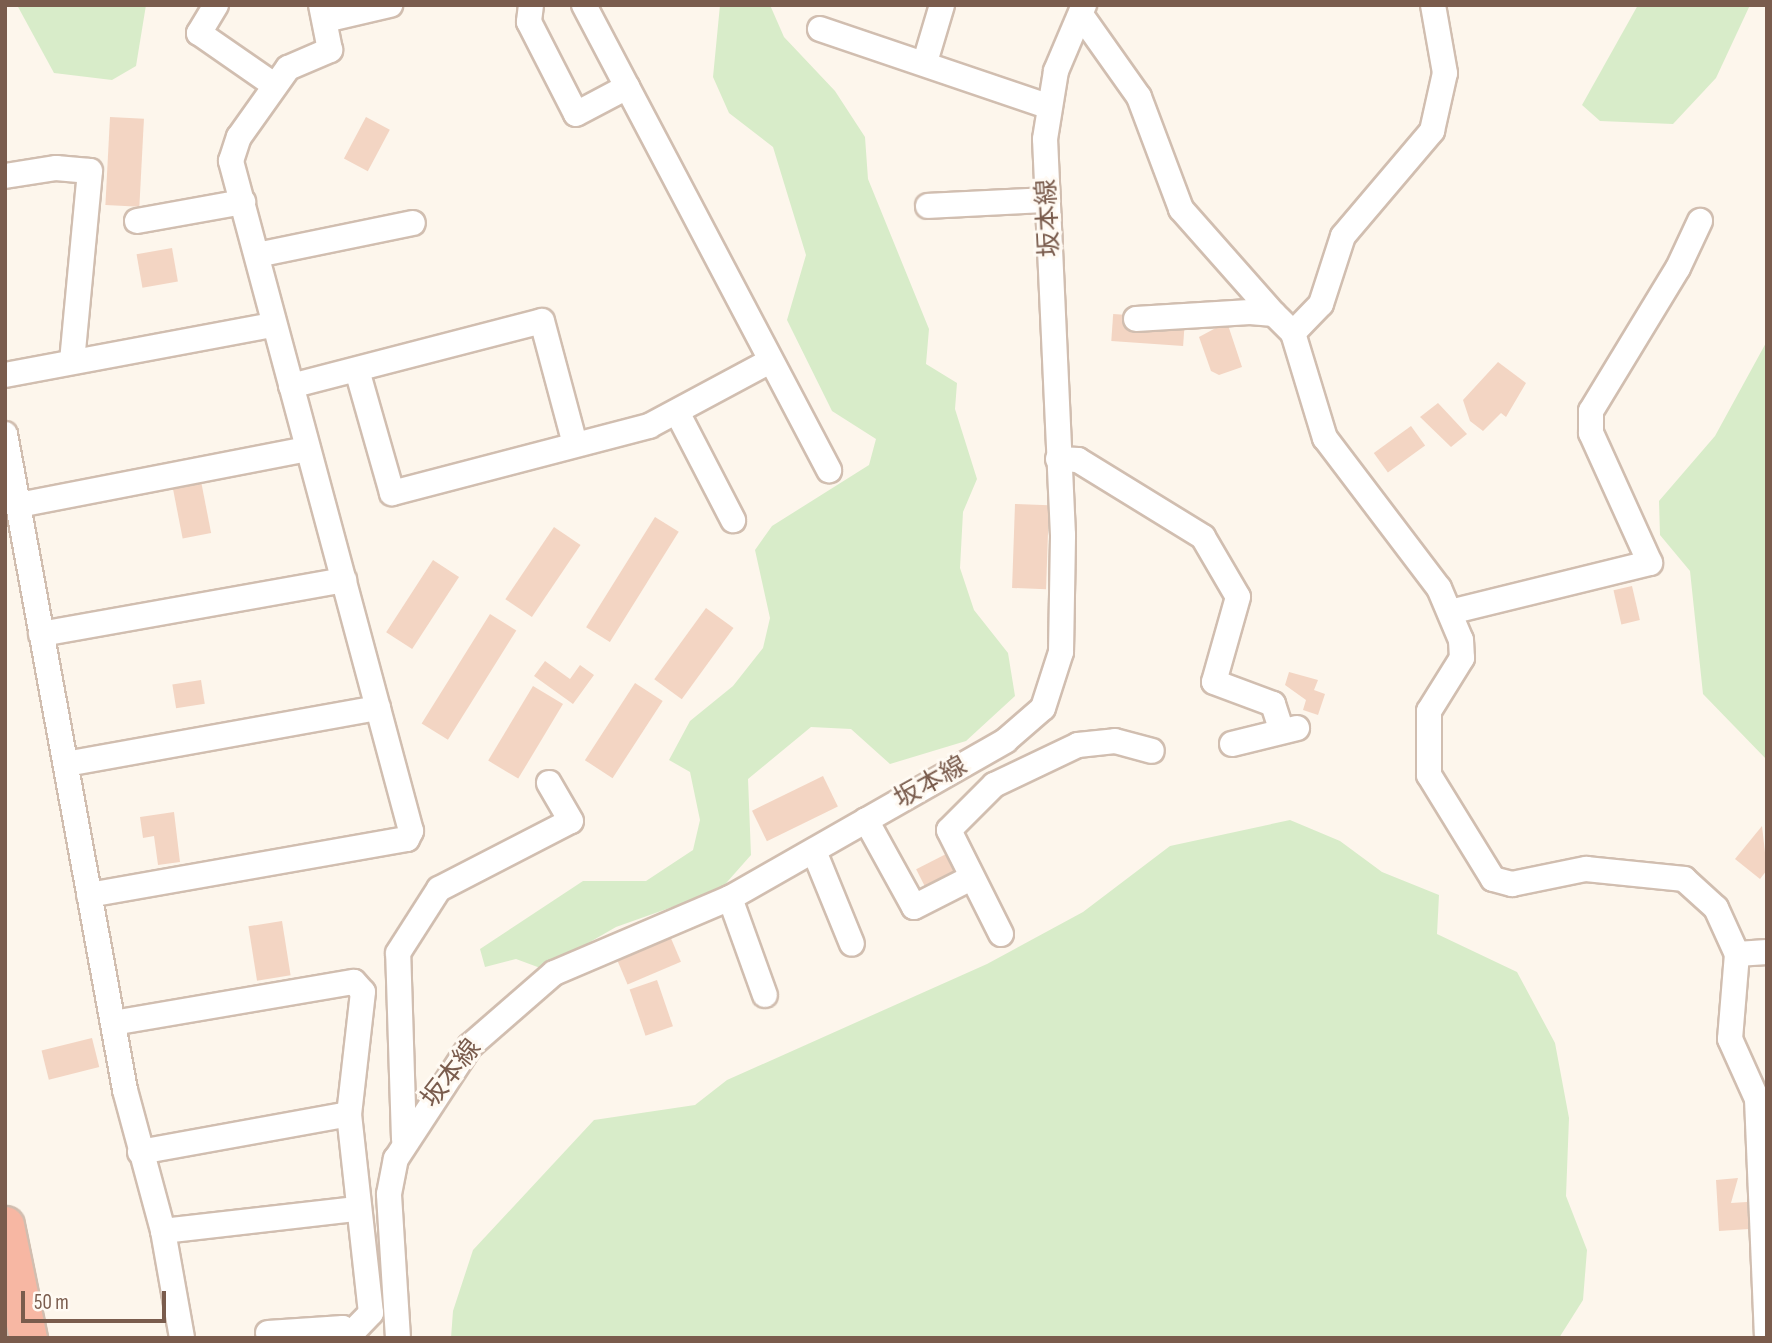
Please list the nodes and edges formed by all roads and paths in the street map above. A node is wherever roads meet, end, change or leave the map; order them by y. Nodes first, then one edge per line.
1 (216, 5) edge
2 (390, 5) edge
3 (531, 5) edge
4 (584, 5) edge
5 (942, 5) edge
6 (1433, 5) edge
7 (1082, 10) edge
8 (323, 13) edge
9 (820, 29) dead end
10 (925, 62) junction
11 (274, 85) junction
12 (628, 87) junction
13 (1048, 106) junction
14 (5, 176) edge
15 (1047, 200) junction
16 (243, 202) junction
17 (928, 206) dead end
18 (137, 220) dead end
19 (1700, 221) dead end
20 (413, 223) dead end
21 (257, 255) junction
22 (1274, 314) junction
23 (1136, 319) dead end
24 (273, 325) junction
25 (1293, 333) junction
26 (72, 360) junction
27 (770, 361) junction
28 (358, 370) junction
29 (5, 375) edge
30 (291, 386) junction
31 (677, 412) junction
32 (5, 434) edge
33 (575, 444) junction
34 (309, 449) junction
35 (1058, 459) junction
36 (829, 470) dead end
37 (19, 505) junction
38 (733, 520) dead end
39 (344, 580) junction
40 (1450, 612) junction
41 (41, 634) junction
42 (378, 708) junction
43 (1232, 744) dead end
44 (1152, 751) dead end
45 (66, 764) junction
46 (549, 783) dead end
47 (866, 820) junction
48 (814, 851) junction
49 (971, 878) junction
50 (89, 895) junction
51 (730, 898) junction
52 (1001, 934) dead end
53 (852, 944) dead end
54 (1767, 952) edge
55 (1737, 954) junction
56 (765, 995) dead end
57 (113, 1023) junction
58 (349, 1114) junction
59 (404, 1139) junction
60 (140, 1152) junction
61 (357, 1209) junction
62 (5, 1225) edge
63 (163, 1231) junction
64 (5, 1315) edge
65 (268, 1333) dead end
66 (1767, 1334) edge
67 (349, 1336) edge
68 (9, 1338) edge
69 (28, 1338) edge
70 (182, 1338) edge
71 (398, 1338) edge

1 - 11 street
2 - 8 street
3 - 12 street
4 - 12 street
5 - 10 street
6 - 25 street
7 - 13 street, 坂本線
7 - 22 street
8 - 11 street
9 - 10 street
10 - 13 street
11 - 16 street
12 - 27 street
13 - 15 street, 坂本線
14 - 26 street
15 - 17 street
15 - 35 street, 坂本線
16 - 18 street
16 - 21 street
19 - 40 street
20 - 21 street
21 - 24 street
22 - 23 street
22 - 25 street
24 - 26 street
24 - 30 street
25 - 40 street
26 - 29 street
27 - 31 street
27 - 36 street
28 - 30 street
28 - 33 street
28 - 33 street
30 - 34 street
31 - 33 street
31 - 38 street
32 - 37 street
34 - 37 street
34 - 39 street
35 - 43 street
35 - 47 street, 坂本線
37 - 41 street
39 - 41 street
39 - 42 street
40 - 55 street
41 - 45 street
42 - 45 street
42 - 50 street
44 - 49 street
45 - 50 street
46 - 59 street
47 - 48 street, 坂本線
47 - 49 street
48 - 51 street, 坂本線
48 - 53 street
49 - 52 street
50 - 57 street
51 - 56 street
51 - 59 street, 坂本線
54 - 55 street
55 - 66 street
57 - 58 street
57 - 60 street
58 - 60 street
58 - 61 street
59 - 71 street, 坂本線
60 - 63 street
61 - 63 street
61 - 67 street
62 - 69 highway
63 - 70 street
64 - 68 highway
65 - 67 street

